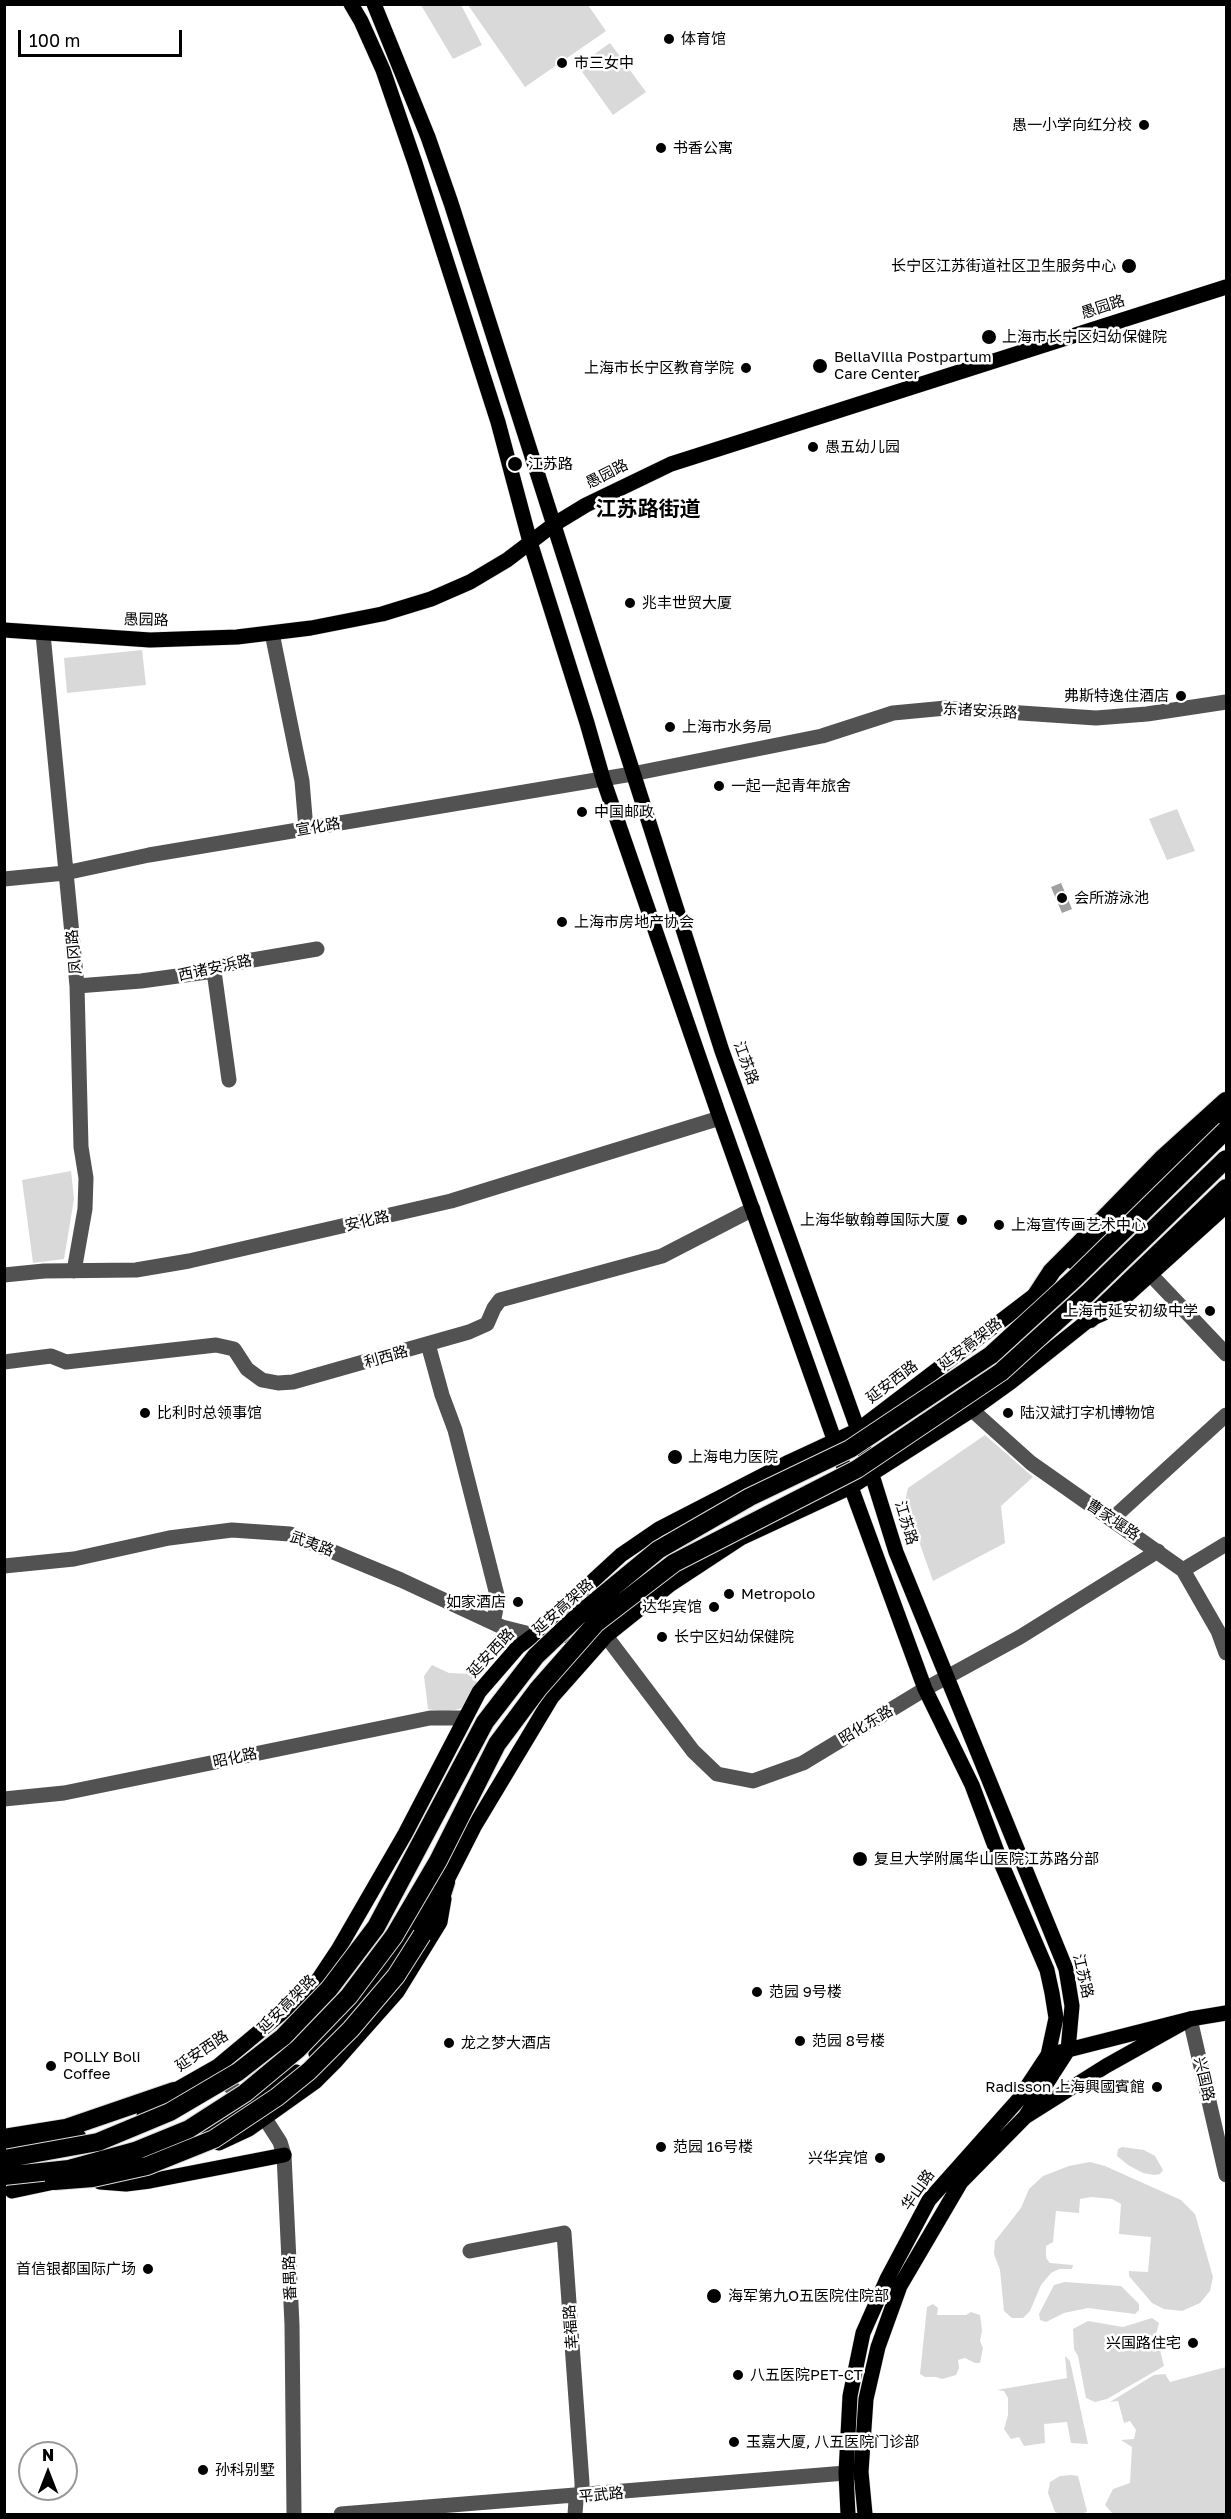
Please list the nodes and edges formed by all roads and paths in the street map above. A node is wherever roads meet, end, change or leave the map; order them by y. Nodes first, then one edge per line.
1 (351, 4) edge
2 (374, 4) edge
3 (1227, 286) edge
4 (553, 525) junction
5 (530, 542) junction
6 (4, 630) edge
7 (272, 633) junction
8 (43, 634) junction
9 (1227, 702) edge
10 (632, 774) junction
11 (603, 779) junction
12 (306, 829) junction
13 (65, 873) junction
14 (4, 879) edge
15 (316, 949) dead end
16 (214, 971) junction
17 (77, 986) junction
18 (229, 1080) dead end
19 (1227, 1101) edge
20 (720, 1118) junction
21 (1227, 1118) edge
22 (1227, 1130) edge
23 (1227, 1159) edge
24 (1227, 1178) edge
25 (1227, 1188) edge
26 (1227, 1206) edge
27 (753, 1209) junction
28 (74, 1271) junction
29 (1145, 1273) junction
30 (4, 1275) edge
31 (1037, 1294) junction
32 (1090, 1319) junction
33 (429, 1344) junction
34 (1227, 1354) edge
35 (4, 1362) edge
36 (972, 1410) junction
37 (1227, 1415) edge
38 (858, 1430) junction
39 (836, 1441) junction
40 (872, 1474) junction
41 (850, 1487) junction
42 (1112, 1519) junction
43 (1227, 1544) edge
44 (1158, 1551) junction
45 (4, 1566) edge
46 (1183, 1570) junction
47 (493, 1623) junction
48 (534, 1635) junction
49 (606, 1636) junction
50 (1227, 1653) edge
51 (947, 1678) junction
52 (925, 1689) junction
53 (465, 1718) junction
54 (4, 1799) edge
55 (446, 1882) junction
56 (1227, 2013) edge
57 (1190, 2019) junction
58 (1068, 2050) junction
59 (1048, 2055) junction
60 (218, 2066) junction
61 (174, 2091) junction
62 (250, 2104) junction
63 (264, 2117) junction
64 (1025, 2118) junction
65 (4, 2130) edge
66 (4, 2138) edge
67 (4, 2148) edge
68 (284, 2155) junction
69 (1227, 2175) edge
70 (7, 2179) edge
71 (100, 2182) junction
72 (470, 2251) dead end
73 (854, 2473) junction
74 (579, 2497) junction
75 (294, 2514) edge
76 (341, 2514) edge
77 (575, 2514) edge
78 (848, 2514) edge
79 (866, 2514) edge

1 - 5 main road
2 - 4 main road, 江苏路
3 - 4 main road, 愚园路
4 - 5 main road, 愚园路
4 - 10 main road, 江苏路
5 - 7 main road, 愚园路
5 - 11 main road
6 - 8 main road, 愚园路
7 - 8 main road, 愚园路
7 - 12 street
8 - 13 street, 凤冈路
9 - 10 street, 东诸安浜路
10 - 11 street, 宣化路
10 - 38 main road, 江苏路
11 - 12 street, 宣化路
11 - 20 main road
12 - 13 street, 宣化路
13 - 14 street, 宣化路
13 - 17 street, 凤冈路
15 - 16 street, 西诸安浜路
16 - 17 street, 西诸安浜路
16 - 18 street
17 - 28 street, 凤冈路
19 - 31 highway
20 - 27 main road
20 - 28 street, 安化路
21 - 31 main road, 延安西路
22 - 70 highway, 延安高架路, bridge
23 - 70 highway, bridge
24 - 32 main road
25 - 29 highway
26 - 29 main road
27 - 33 street, 利西路
27 - 39 main road
28 - 30 street, 安化路
29 - 32 highway
29 - 34 street
31 - 38 main road, 延安西路
32 - 36 main road
33 - 35 street, 利西路
33 - 47 street
36 - 40 main road
36 - 42 street, 曹家堰路
37 - 42 street
38 - 39 main road, 延安西路
38 - 40 main road, 江苏路
39 - 41 main road
39 - 48 main road, 延安西路
40 - 41 main road
40 - 51 main road, 江苏路
41 - 49 main road
41 - 52 main road
42 - 44 street, 曹家堰路
43 - 46 street
44 - 46 street, 曹家堰路
44 - 51 street, 昭化东路
45 - 47 street, 武夷路
46 - 50 street, 曹家堰路
47 - 48 street, 武夷路
48 - 49 street, 武夷路
48 - 53 main road, 延安西路
49 - 52 street, 昭化东路
49 - 55 main road
51 - 52 street, 昭化东路
51 - 58 main road, 江苏路
52 - 59 main road
53 - 54 street, 昭化路
53 - 60 main road, 延安西路
55 - 62 main road
55 - 63 main road
55 - 70 highway, bridge
56 - 57 main road, 华山路
57 - 58 main road, 华山路
57 - 64 main road, 华山路
57 - 69 street, 兴国路
58 - 59 main road, 华山路
58 - 64 main road, 江苏路
59 - 73 main road, 华山路
60 - 61 main road, 延安西路
60 - 62 street, 番禺路
61 - 65 main road
61 - 66 highway
61 - 67 main road, 延安西路
62 - 63 street, 番禺路
62 - 70 main road
63 - 68 street, 番禺路
63 - 71 main road
64 - 73 main road, 华山路
68 - 71 main road
68 - 75 street, 番禺路
70 - 71 main road
72 - 74 street, 幸福路
73 - 74 street, 平武路
73 - 78 main road, 华山路
73 - 79 main road, 华山路
74 - 76 street, 平武路
74 - 77 street, 幸福路

